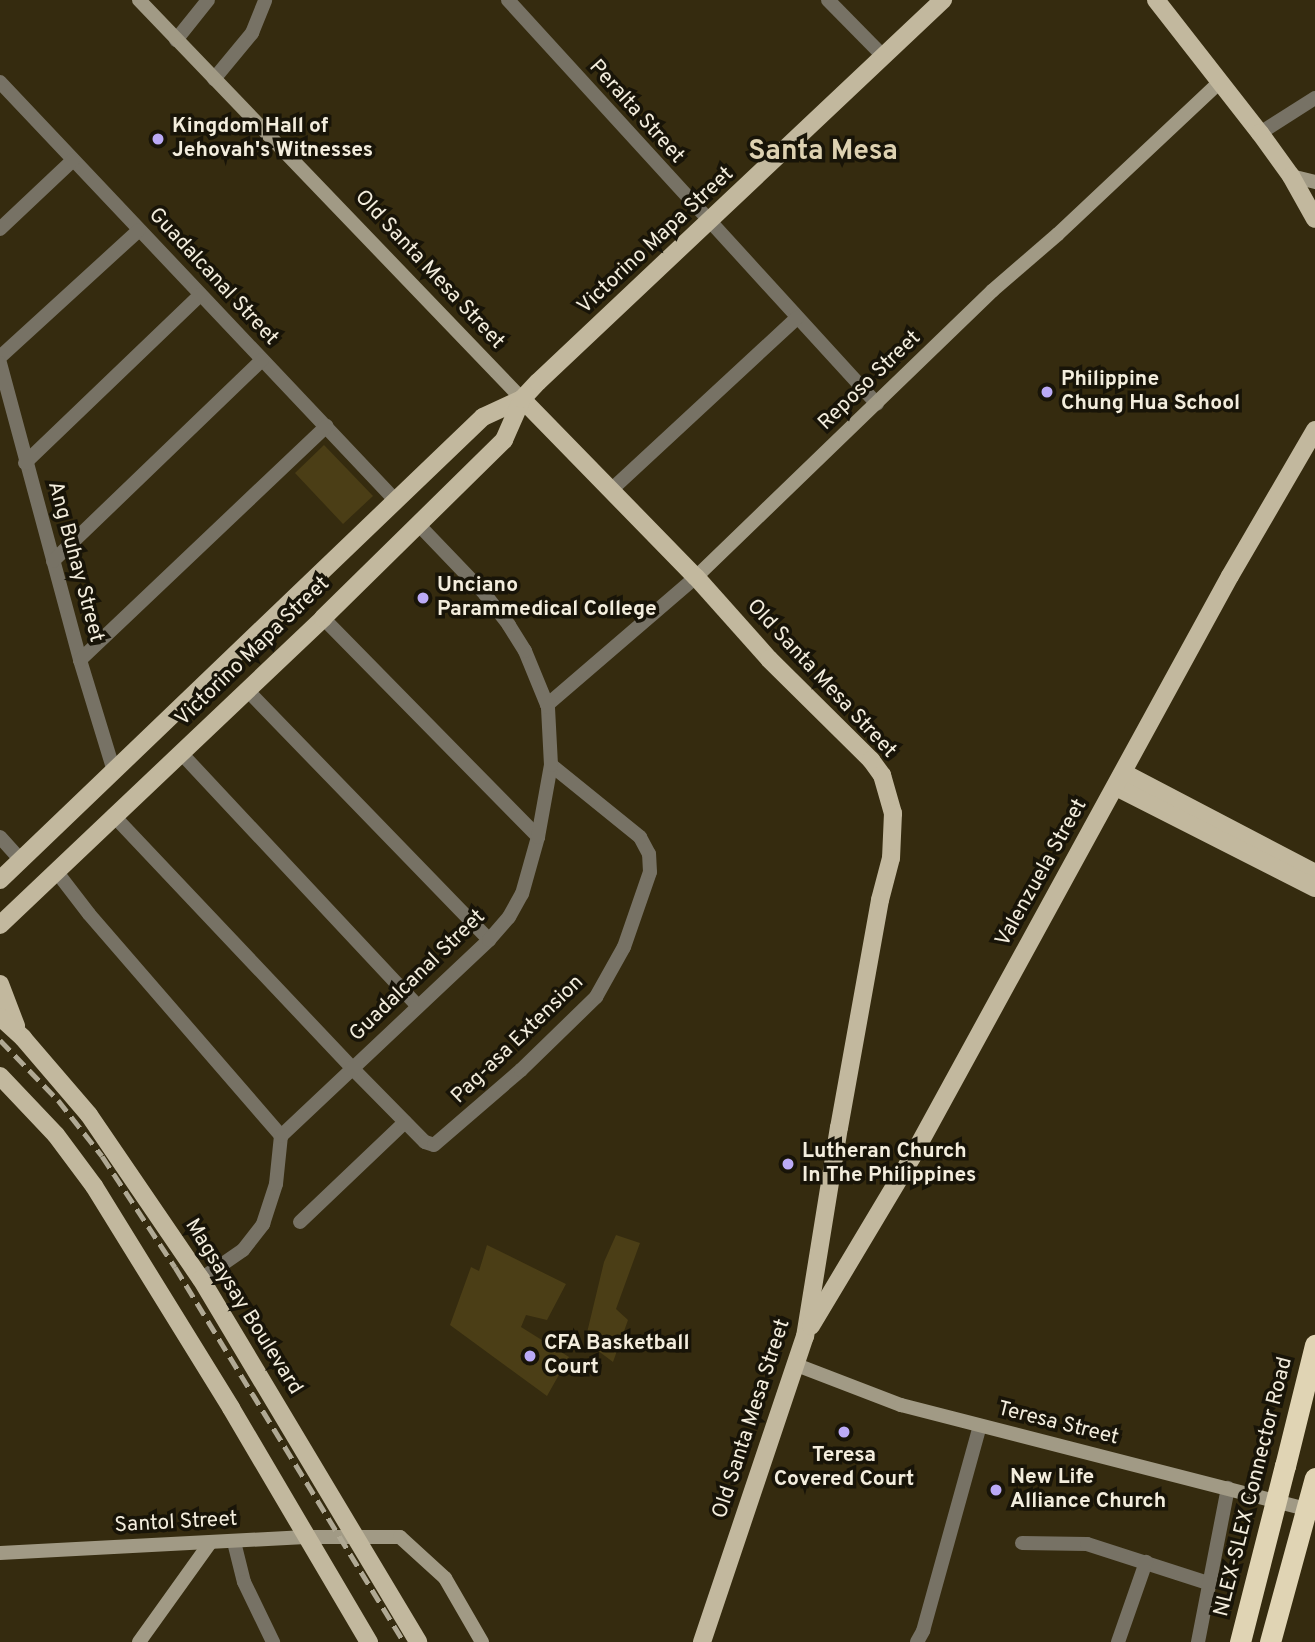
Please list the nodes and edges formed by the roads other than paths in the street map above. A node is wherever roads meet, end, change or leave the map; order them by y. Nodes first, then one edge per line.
1 (139, 0) edge
2 (208, 0) edge
3 (265, 0) edge
4 (508, 0) edge
5 (828, 0) edge
6 (943, 0) edge
7 (1156, 0) edge
8 (176, 40) junction
9 (883, 56) junction
10 (214, 79) junction
11 (0, 82) edge
12 (1219, 83) junction
13 (1315, 98) edge
14 (1260, 133) junction
15 (73, 160) junction
16 (1291, 176) junction
17 (1315, 182) edge
18 (1315, 219) edge
19 (709, 224) junction
20 (0, 229) edge
21 (139, 230) junction
22 (200, 295) junction
23 (797, 318) junction
24 (0, 357) edge
25 (262, 360) junction
26 (0, 363) edge
27 (522, 399) junction
28 (877, 404) junction
29 (327, 426) junction
30 (1315, 430) edge
31 (25, 463) junction
32 (610, 491) junction
33 (395, 500) junction
34 (417, 523) junction
35 (53, 561) junction
36 (696, 578) junction
37 (323, 618) junction
38 (80, 660) junction
39 (247, 690) junction
40 (547, 705) junction
41 (181, 753) junction
42 (551, 765) junction
43 (114, 771) junction
44 (1120, 780) junction
45 (113, 815) junction
46 (0, 837) edge
47 (538, 837) junction
48 (21, 860) junction
49 (55, 871) junction
50 (1315, 873) edge
51 (0, 880) edge
52 (1315, 888) edge
53 (3, 922) edge
54 (489, 940) junction
55 (0, 944) edge
56 (0, 984) edge
57 (418, 1006) junction
58 (0, 1017) edge
59 (23, 1038) junction
60 (352, 1069) junction
61 (0, 1076) edge
62 (405, 1122) junction
63 (281, 1136) junction
64 (300, 1222) dead end
65 (818, 1257) junction
66 (846, 1269) junction
67 (201, 1279) junction
68 (805, 1336) junction
69 (1315, 1345) edge
70 (794, 1364) junction
71 (980, 1426) junction
72 (1315, 1478) edge
73 (1228, 1488) junction
74 (1315, 1511) edge
75 (354, 1535) junction
76 (306, 1537) junction
77 (234, 1542) junction
78 (209, 1543) junction
79 (1022, 1543) dead end
80 (0, 1553) edge
81 (1146, 1562) junction
82 (1208, 1583) junction
83 (139, 1642) edge
84 (273, 1642) edge
85 (369, 1642) edge
86 (418, 1642) edge
87 (482, 1642) edge
88 (702, 1642) edge
89 (917, 1642) edge
90 (1118, 1642) edge
91 (1198, 1642) edge
92 (1240, 1642) edge
93 (1270, 1642) edge

1 - 8 street, Old Santa Mesa Street
2 - 8 street
3 - 10 street
4 - 19 street, Peralta Street
5 - 9 street
6 - 9 main road, Victorino Mapa Street
7 - 12 main road
8 - 10 street, Old Santa Mesa Street
9 - 19 main road, Victorino Mapa Street
10 - 27 street, Old Santa Mesa Street
11 - 15 street, Guadalcanal Street
12 - 14 main road
12 - 28 street, Reposo Street
13 - 14 street
14 - 16 main road
15 - 20 street
15 - 21 street, Guadalcanal Street
16 - 17 street
16 - 18 main road
19 - 23 street, Peralta Street
19 - 27 main road, Victorino Mapa Street
21 - 22 street, Guadalcanal Street
21 - 24 street
22 - 25 street, Guadalcanal Street
22 - 31 street
23 - 28 street, Peralta Street
23 - 32 street
25 - 29 street, Guadalcanal Street
25 - 35 street
26 - 31 street, Ang Buhay Street
27 - 32 main road, Old Santa Mesa Street
27 - 33 main road, Victorino Mapa Street
27 - 34 main road, Victorino Mapa Street
28 - 36 street, Reposo Street
29 - 33 street, Guadalcanal Street
29 - 38 street
30 - 44 main road, Valenzuela Street
31 - 35 street, Ang Buhay Street
32 - 36 main road, Old Santa Mesa Street
33 - 43 main road, Victorino Mapa Street
34 - 37 main road, Victorino Mapa Street
34 - 40 street, Guadalcanal Street
35 - 38 street, Ang Buhay Street
36 - 40 street, Reposo Street
36 - 65 main road, Old Santa Mesa Street
37 - 39 main road, Victorino Mapa Street
37 - 47 street
38 - 43 street, Ang Buhay Street
39 - 41 main road, Victorino Mapa Street
39 - 54 street
40 - 42 street, Guadalcanal Street
41 - 45 main road, Victorino Mapa Street
41 - 57 street
42 - 47 street, Guadalcanal Street
42 - 62 street, Pag-asa Extension
43 - 48 main road, Victorino Mapa Street
44 - 50 main road
44 - 52 main road
44 - 66 main road, Valenzuela Street
45 - 49 main road, Victorino Mapa Street
45 - 60 street, Pag-asa Extension
46 - 48 street
47 - 54 street, Guadalcanal Street
48 - 51 main road, Victorino Mapa Street
49 - 53 main road, Victorino Mapa Street
49 - 63 street
53 - 55 main road
54 - 57 street, Guadalcanal Street
56 - 59 main road
57 - 60 street, Guadalcanal Street
58 - 59 main road, Magsaysay Boulevard
59 - 67 main road, Magsaysay Boulevard
60 - 62 street, Pag-asa Extension
60 - 63 street, Guadalcanal Street
61 - 76 main road
62 - 64 street
63 - 67 street
65 - 66 main road
65 - 68 main road, Old Santa Mesa Street
66 - 68 main road, Valenzuela Street
67 - 75 main road, Magsaysay Boulevard
68 - 70 main road, Old Santa Mesa Street
69 - 92 highway, NLEX-SLEX Connector Road, bridge
70 - 71 street, Teresa Street
70 - 88 main road, Old Santa Mesa Street
71 - 73 street, Teresa Street
71 - 89 street
72 - 93 highway, bridge
73 - 74 street, Teresa Street
73 - 82 street
75 - 76 street, Santol Street
75 - 86 main road, Magsaysay Boulevard
75 - 87 street, Santol Street
76 - 77 street, Santol Street
76 - 85 main road
77 - 78 street, Santol Street
77 - 84 street
78 - 80 street, Santol Street
78 - 83 street
79 - 81 street
81 - 82 street
81 - 90 street
82 - 91 street

